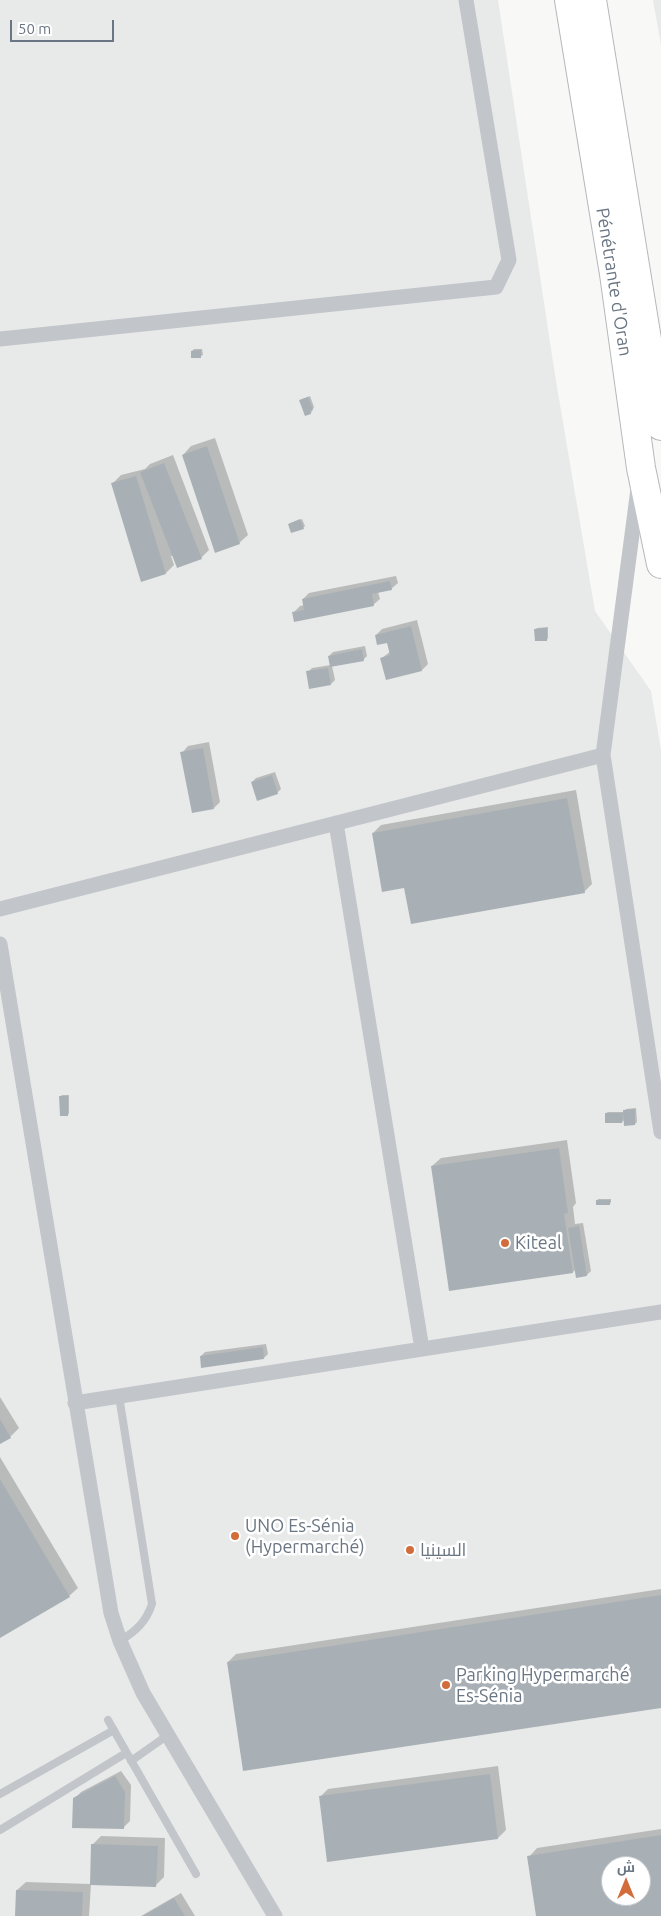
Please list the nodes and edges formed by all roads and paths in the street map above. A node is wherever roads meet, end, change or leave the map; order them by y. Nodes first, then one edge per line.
1 (466, 0) edge
2 (569, 0) edge
3 (592, 0) edge
4 (0, 339) edge
5 (661, 426) edge
6 (641, 468) junction
7 (661, 564) edge
8 (604, 755) junction
9 (336, 823) junction
10 (0, 909) edge
11 (0, 944) edge
12 (661, 1132) edge
13 (661, 1312) edge
14 (422, 1349) junction
15 (119, 1396) junction
16 (75, 1403) junction
17 (120, 1641) junction
18 (108, 1720) dead end
19 (114, 1730) junction
20 (168, 1735) junction
21 (126, 1753) junction
22 (131, 1761) junction
23 (0, 1794) edge
24 (0, 1830) edge
25 (196, 1874) dead end
26 (276, 1916) edge

1 - 4 street
2 - 6 highway, Pénétrante d'Oran
3 - 5 highway, Pénétrante d'Oran
6 - 7 highway, Pénétrante d'Oran
6 - 8 street
8 - 9 street
8 - 12 street
9 - 10 street
9 - 14 street
11 - 16 street
13 - 14 street
14 - 15 street
15 - 16 street
15 - 17 lane
16 - 17 street
17 - 20 street
18 - 19 lane
19 - 21 lane
19 - 23 lane
20 - 22 lane
20 - 26 street
21 - 22 lane
21 - 24 lane
22 - 25 lane

